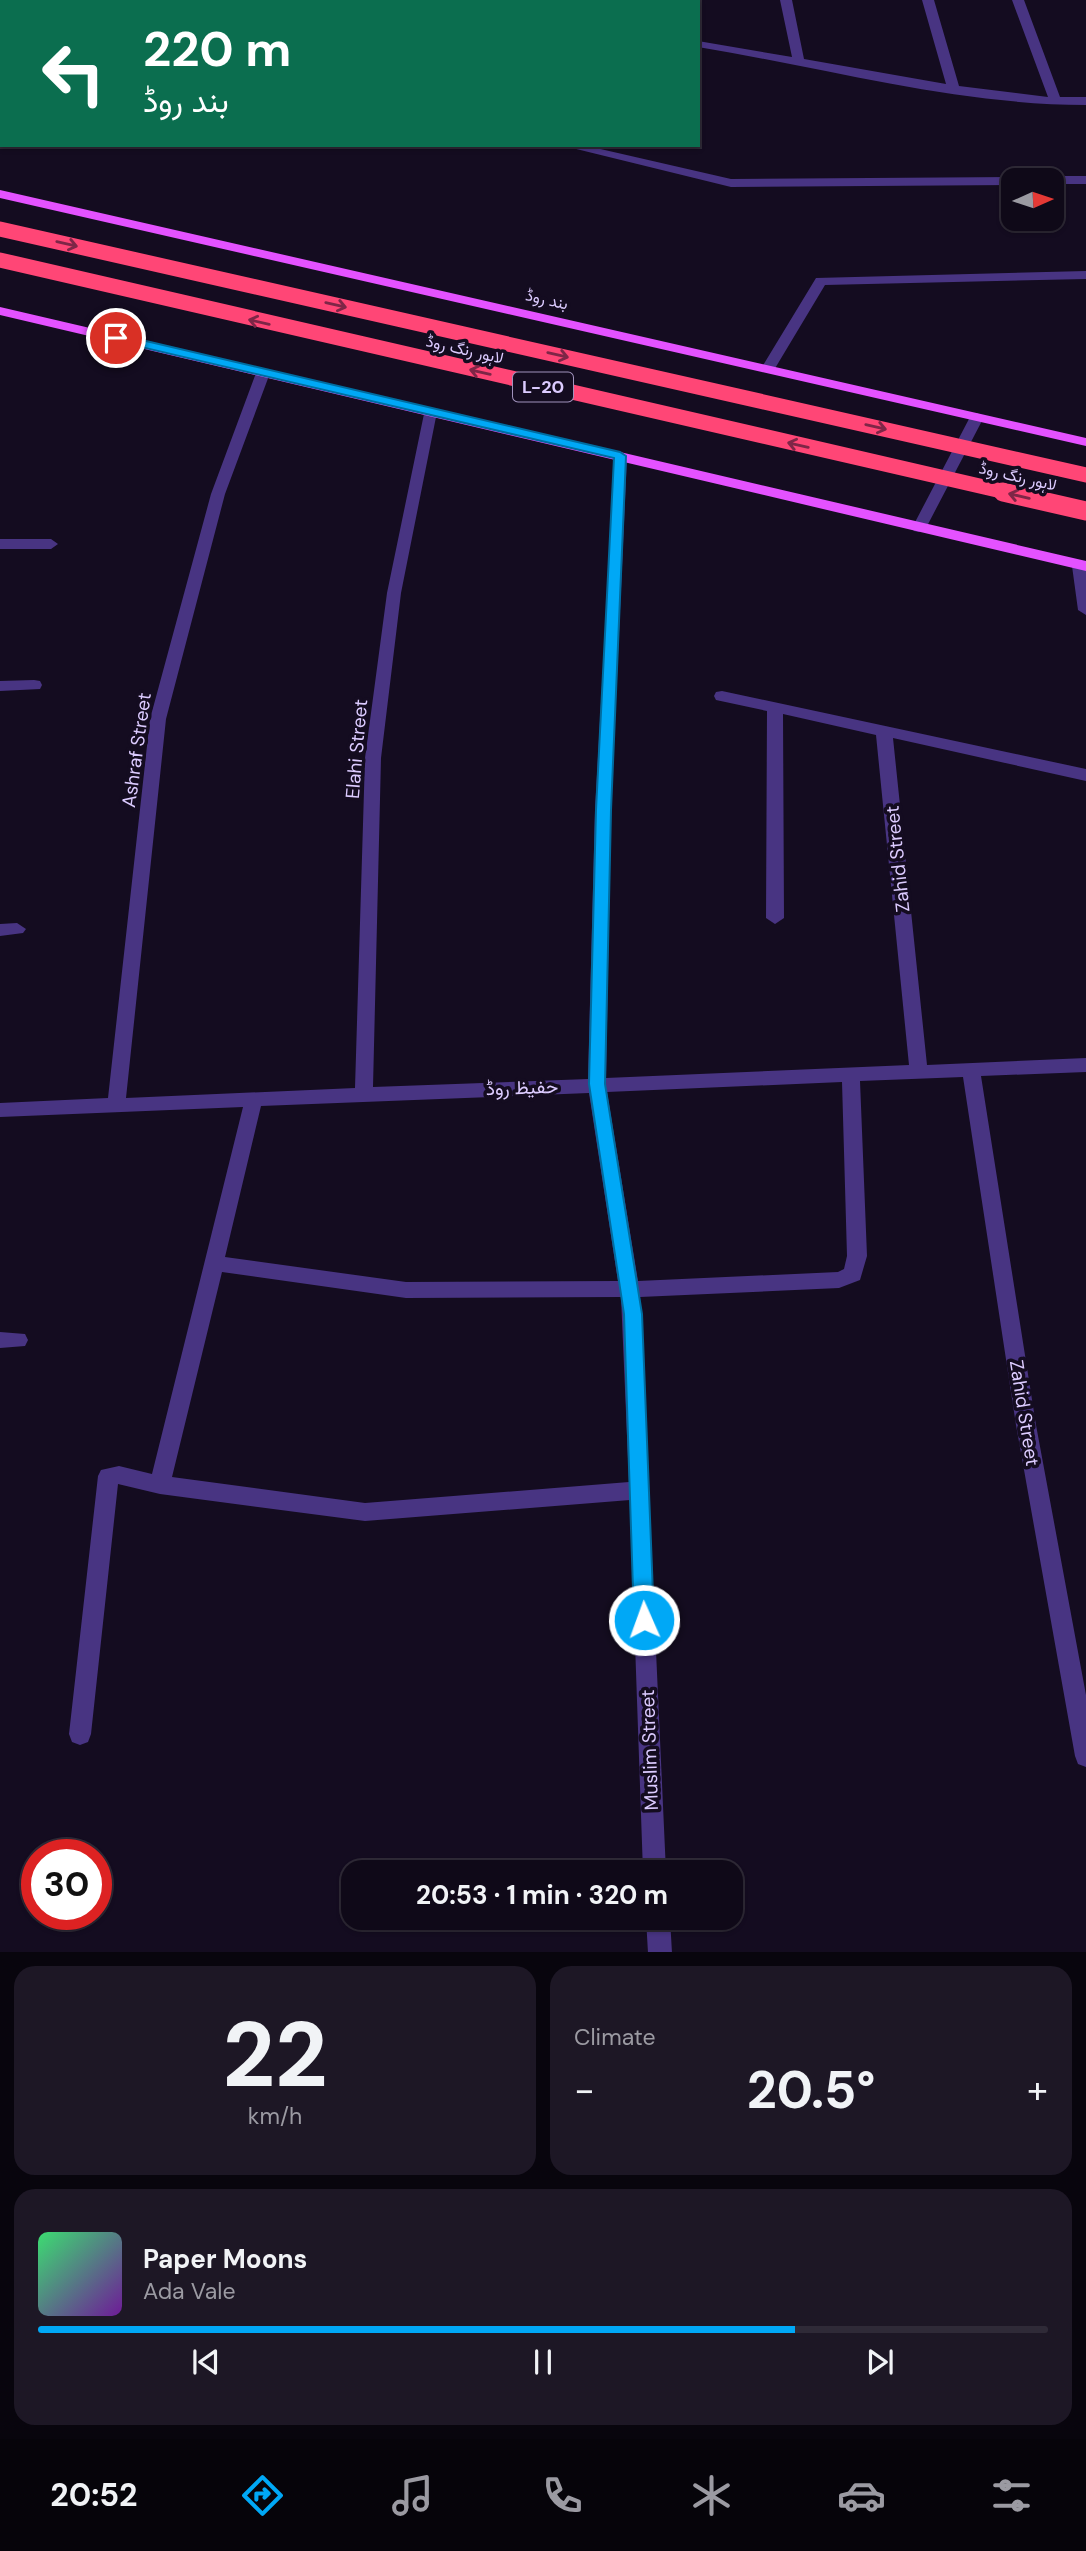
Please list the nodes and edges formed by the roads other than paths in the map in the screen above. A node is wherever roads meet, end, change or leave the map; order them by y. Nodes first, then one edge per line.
1 (786, 0) edge
2 (928, 0) edge
3 (1018, 0) edge
4 (700, 44) edge
5 (798, 59) junction
6 (954, 90) junction
7 (1055, 101) junction
8 (1086, 101) edge
9 (575, 147) edge
10 (1064, 180) edge
11 (1086, 180) edge
12 (1001, 181) edge
13 (0, 194) edge
14 (0, 229) edge
15 (0, 260) edge
16 (1086, 275) edge
17 (0, 311) edge
18 (769, 367) junction
19 (263, 373) junction
20 (430, 412) junction
21 (976, 417) junction
22 (1086, 442) edge
23 (620, 456) junction
24 (1086, 475) edge
25 (1086, 511) edge
26 (919, 528) junction
27 (0, 544) edge
28 (51, 544) dead end
29 (1084, 569) edge
30 (1086, 610) edge
31 (34, 685) dead end
32 (0, 686) edge
33 (722, 696) dead end
34 (775, 708) junction
35 (884, 731) junction
36 (1086, 775) edge
37 (775, 918) dead end
38 (1086, 1065) edge
39 (971, 1068) junction
40 (919, 1070) junction
41 (851, 1073) junction
42 (597, 1084) junction
43 (364, 1094) junction
44 (254, 1099) junction
45 (116, 1105) junction
46 (0, 1110) edge
47 (214, 1263) junction
48 (629, 1289) junction
49 (160, 1485) junction
50 (639, 1490) junction
51 (80, 1734) dead end
52 (1086, 1756) edge
53 (654, 1860) edge
54 (659, 1930) edge
55 (660, 1952) edge

1 - 5 street
2 - 6 street
3 - 7 street
4 - 5 street
5 - 6 street
6 - 7 street
7 - 8 street
9 - 12 street
10 - 11 street
13 - 18 main road, بند روڈ
14 -> 24 highway, لاہور رنگ روڈ / L-20, bridge
25 -> 15 highway, لاہور رنگ روڈ / L-20, bridge
16 - 18 street
17 - 19 main road
18 - 21 main road, بند روڈ
19 - 20 main road
19 - 45 street, Ashraf Street
20 - 23 main road
20 - 43 street, Elahi Street
21 - 22 main road, بند روڈ
21 - 26 street
23 - 26 main road
23 - 42 street, Muslim Street
26 - 29 main road
27 - 28 street
29 - 30 street
31 - 32 street
33 - 34 street
34 - 35 street
34 - 37 street
35 - 36 street
35 - 40 street, Zahid Street
38 - 39 street, حفیظ روڈ
39 - 40 street, حفیظ روڈ
39 - 52 street, Zahid Street
40 - 41 street, حفیظ روڈ
41 - 42 street, حفیظ روڈ
41 - 48 street
42 - 43 street, حفیظ روڈ
42 - 48 street, Muslim Street
43 - 44 street, حفیظ روڈ
44 - 45 street, حفیظ روڈ
44 - 47 street
45 - 46 street, حفیظ روڈ
47 - 48 street
47 - 49 street
48 - 50 street, Muslim Street
49 - 50 street
49 - 51 street
50 - 53 street, Muslim Street
54 - 55 street

